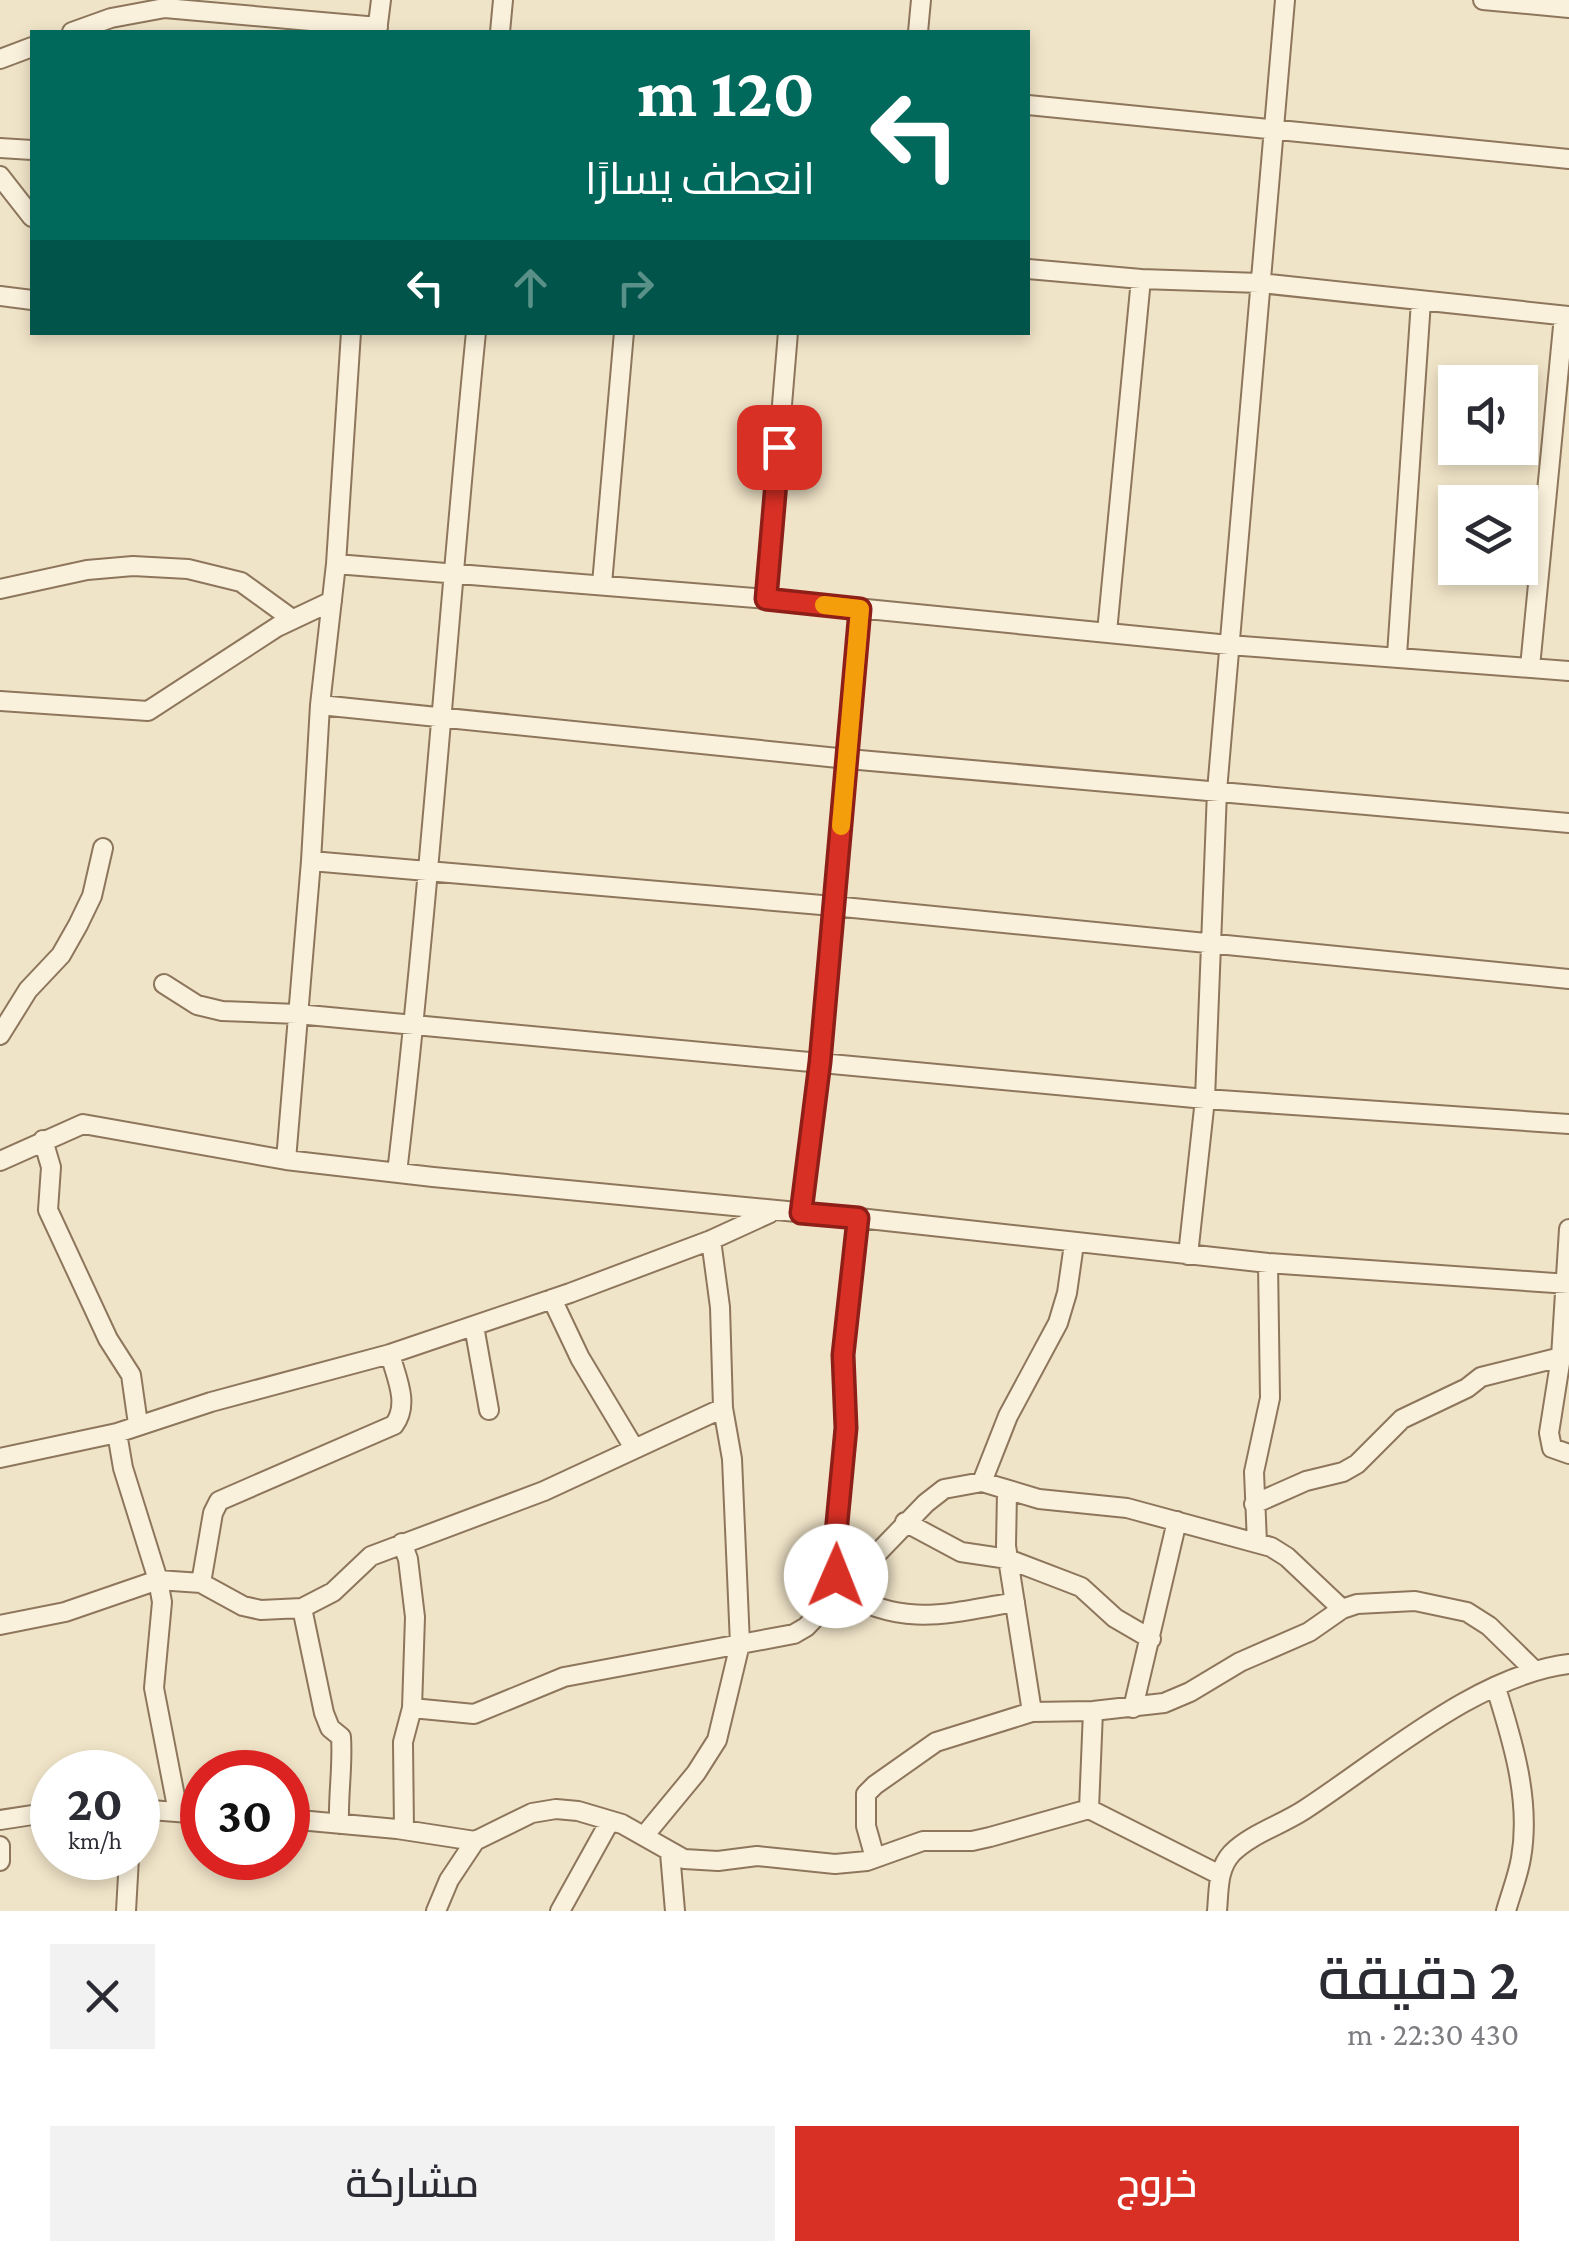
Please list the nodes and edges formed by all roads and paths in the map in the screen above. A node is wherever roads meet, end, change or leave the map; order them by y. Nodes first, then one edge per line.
1 (381, 0) edge
2 (503, 0) edge
3 (921, 0) edge
4 (1286, 0) edge
5 (1483, 0) edge
6 (1569, 8) edge
7 (78, 30) edge
8 (378, 30) edge
9 (500, 30) edge
10 (918, 30) edge
11 (30, 48) edge
12 (0, 60) edge
13 (1030, 106) edge
14 (1275, 128) junction
15 (0, 148) edge
16 (30, 150) edge
17 (1569, 158) edge
18 (0, 176) edge
19 (30, 214) edge
20 (1030, 269) edge
21 (1141, 279) junction
22 (1260, 283) junction
23 (0, 296) edge
24 (30, 300) edge
25 (1421, 302) junction
26 (1567, 316) edge
27 (350, 335) edge
28 (476, 335) edge
29 (624, 335) edge
30 (788, 335) edge
31 (336, 564) junction
32 (452, 570) junction
33 (602, 584) junction
34 (0, 588) edge
35 (766, 599) junction
36 (332, 601) junction
37 (860, 609) junction
38 (292, 620) junction
39 (1107, 632) junction
40 (1229, 645) junction
41 (1396, 656) junction
42 (1530, 667) junction
43 (1569, 671) edge
44 (0, 700) edge
45 (320, 705) junction
46 (443, 716) junction
47 (848, 759) junction
48 (1217, 790) junction
49 (1569, 823) edge
50 (102, 848) dead end
51 (311, 861) junction
52 (427, 869) junction
53 (834, 906) junction
54 (1211, 943) junction
55 (1569, 980) edge
56 (164, 984) dead end
57 (297, 1014) junction
58 (414, 1025) junction
59 (0, 1034) edge
60 (820, 1062) junction
61 (1205, 1099) junction
62 (1569, 1124) edge
63 (43, 1140) junction
64 (286, 1160) junction
65 (0, 1161) edge
66 (397, 1173) junction
67 (772, 1212) junction
68 (801, 1213) junction
69 (858, 1218) junction
70 (1569, 1228) edge
71 (711, 1240) junction
72 (1074, 1244) junction
73 (1188, 1255) junction
74 (1268, 1263) junction
75 (1566, 1283) edge
76 (552, 1299) junction
77 (474, 1326) junction
78 (390, 1354) junction
79 (1561, 1357) junction
80 (724, 1408) junction
81 (488, 1410) dead end
82 (138, 1424) junction
83 (117, 1432) junction
84 (634, 1448) junction
85 (1569, 1454) edge
86 (0, 1458) edge
87 (982, 1482) junction
88 (1008, 1492) junction
89 (1254, 1504) junction
90 (1177, 1521) junction
91 (905, 1522) junction
92 (402, 1543) junction
93 (1258, 1543) junction
94 (1008, 1559) junction
95 (158, 1580) junction
96 (201, 1583) junction
97 (840, 1590) junction
98 (1015, 1602) junction
99 (302, 1608) junction
100 (1342, 1609) junction
101 (0, 1625) edge
102 (1151, 1640) junction
103 (740, 1644) junction
104 (1569, 1664) edge
105 (1534, 1670) junction
106 (1496, 1688) junction
107 (412, 1708) junction
108 (1133, 1708) junction
109 (1093, 1710) junction
110 (1032, 1712) junction
111 (1088, 1809) junction
112 (160, 1811) edge
113 (178, 1812) joint
114 (30, 1815) edge
115 (0, 1820) edge
116 (310, 1821) edge
117 (610, 1821) junction
118 (339, 1824) junction
119 (404, 1830) junction
120 (644, 1836) junction
121 (475, 1841) junction
122 (0, 1846) edge
123 (670, 1853) junction
124 (874, 1858) junction
125 (0, 1861) edge
126 (1220, 1875) junction
127 (128, 1880) edge
128 (126, 1911) edge
129 (436, 1911) edge
130 (560, 1911) edge
131 (675, 1911) edge
132 (1218, 1911) edge
133 (1506, 1911) edge

1 - 8 street
2 - 9 street
3 - 10 street
4 - 14 street
5 - 6 street
7 - 8 street
11 - 12 street
13 - 14 street
14 - 17 street
14 - 22 street
15 - 16 street
18 - 19 street
20 - 21 street
21 - 22 street
21 - 39 street
22 - 25 street
22 - 40 street
23 - 24 street
25 - 26 street
25 - 41 street
26 - 42 street
27 - 31 street
28 - 32 street
29 - 33 street
30 - 35 street
31 - 32 street
31 - 36 street
32 - 33 street
32 - 46 street
33 - 35 street
34 - 38 street
35 - 37 street
36 - 38 street
36 - 45 street
37 - 39 street
37 - 47 street
38 - 44 street
39 - 40 street
40 - 41 street
40 - 48 street
41 - 42 street
42 - 43 street
45 - 46 street
45 - 51 street
46 - 47 street
46 - 52 street
47 - 48 street
47 - 53 street
48 - 49 street
48 - 54 street
50 - 59 street
51 - 52 street
51 - 57 street
52 - 53 street
52 - 58 street
53 - 54 street
53 - 60 street
54 - 55 street
54 - 61 street
56 - 57 street
57 - 58 street
57 - 64 street
58 - 60 street
58 - 66 street
60 - 61 street
60 - 68 street
61 - 62 street
61 - 73 street
63 - 64 street
63 - 65 street
63 - 82 street
64 - 66 street
66 - 67 street
67 - 68 street
67 - 71 street
68 - 69 street
69 - 72 street
69 - 97 street
70 - 75 street
71 - 76 street
71 - 80 street
72 - 73 street
72 - 87 street
73 - 74 street
74 - 75 street
74 - 89 street
75 - 79 street
76 - 77 street
76 - 84 street
77 - 78 street
77 - 81 street
78 - 82 street
78 - 96 street
79 - 85 street
79 - 89 street
80 - 84 street
80 - 103 street
82 - 83 street
83 - 86 street
83 - 95 street
84 - 92 street
87 - 88 street
87 - 91 street
88 - 90 street
88 - 94 street
89 - 93 street
90 - 93 street
90 - 102 street
91 - 94 street
91 - 97 street
92 - 99 street
92 - 107 street
93 - 100 street
94 - 98 street
94 - 102 street
95 - 96 street
95 - 101 street
95 - 113 street
96 - 99 street
97 - 98 street
97 - 103 street
98 - 110 street
99 - 118 street
100 - 105 street
100 - 108 street
102 - 108 street
103 - 107 street
103 - 120 street
104 - 105 street
105 - 106 street
106 - 126 street
106 - 133 street
107 - 119 street
108 - 109 street
109 - 110 street
109 - 111 street
110 - 124 street
111 - 124 street
111 - 126 street
112 - 113 street
114 - 115 street
116 - 118 street
117 - 120 street
117 - 121 street
117 - 130 street
118 - 119 street
119 - 121 street
120 - 123 street
121 - 129 street
122 - 125 street
123 - 124 street
123 - 131 street
126 - 132 street
127 - 128 street

